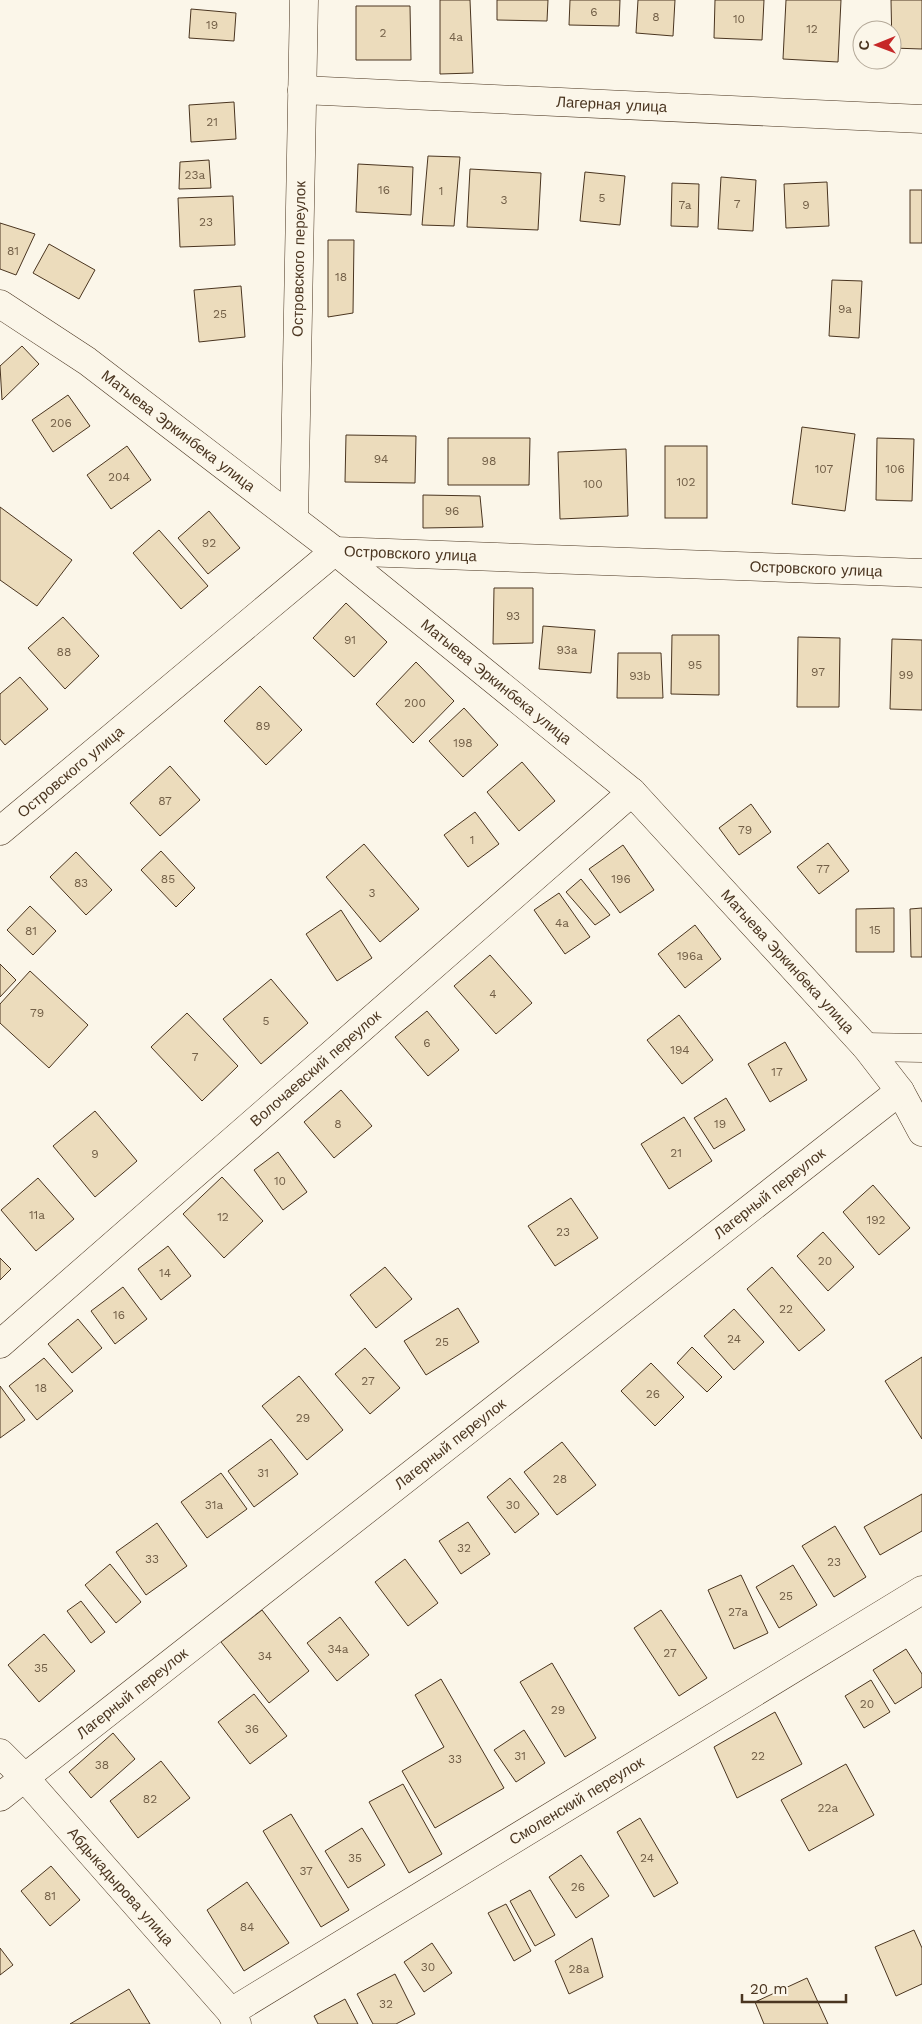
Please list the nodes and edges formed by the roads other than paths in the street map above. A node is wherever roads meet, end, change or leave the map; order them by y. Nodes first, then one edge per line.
1 (304, 0) edge
2 (302, 90) junction
3 (922, 118) edge
4 (0, 304) edge
5 (294, 519) junction
6 (336, 551) junction
7 (922, 573) edge
8 (632, 792) junction
9 (0, 831) edge
10 (866, 1047) junction
11 (922, 1048) edge
12 (900, 1091) junction
13 (922, 1132) edge
14 (0, 1344) edge
15 (922, 1590) edge
16 (0, 1753) edge
17 (24, 1777) junction
18 (0, 1796) edge
19 (234, 2018) edge

1 - 2 street, Островского переулок
2 - 3 street, Лагерная улица
2 - 5 street, Островского переулок
4 - 5 street, Матыева Эркинбека улица
5 - 6 street, Матыева Эркинбека улица
6 - 7 street, Островского улица
6 - 8 street, Матыева Эркинбека улица
6 - 9 street, Островского улица
8 - 10 street, Матыева Эркинбека улица
8 - 14 street, Волочаевский переулок
10 - 11 street
10 - 12 street, Матыева Эркинбека улица
12 - 13 street, Матыева Эркинбека улица
12 - 17 street, Лагерный переулок
15 - 19 street, Смоленский переулок
16 - 17 street, Абдыкадырова улица
17 - 18 street, Лагерный переулок
17 - 19 street, Абдыкадырова улица

